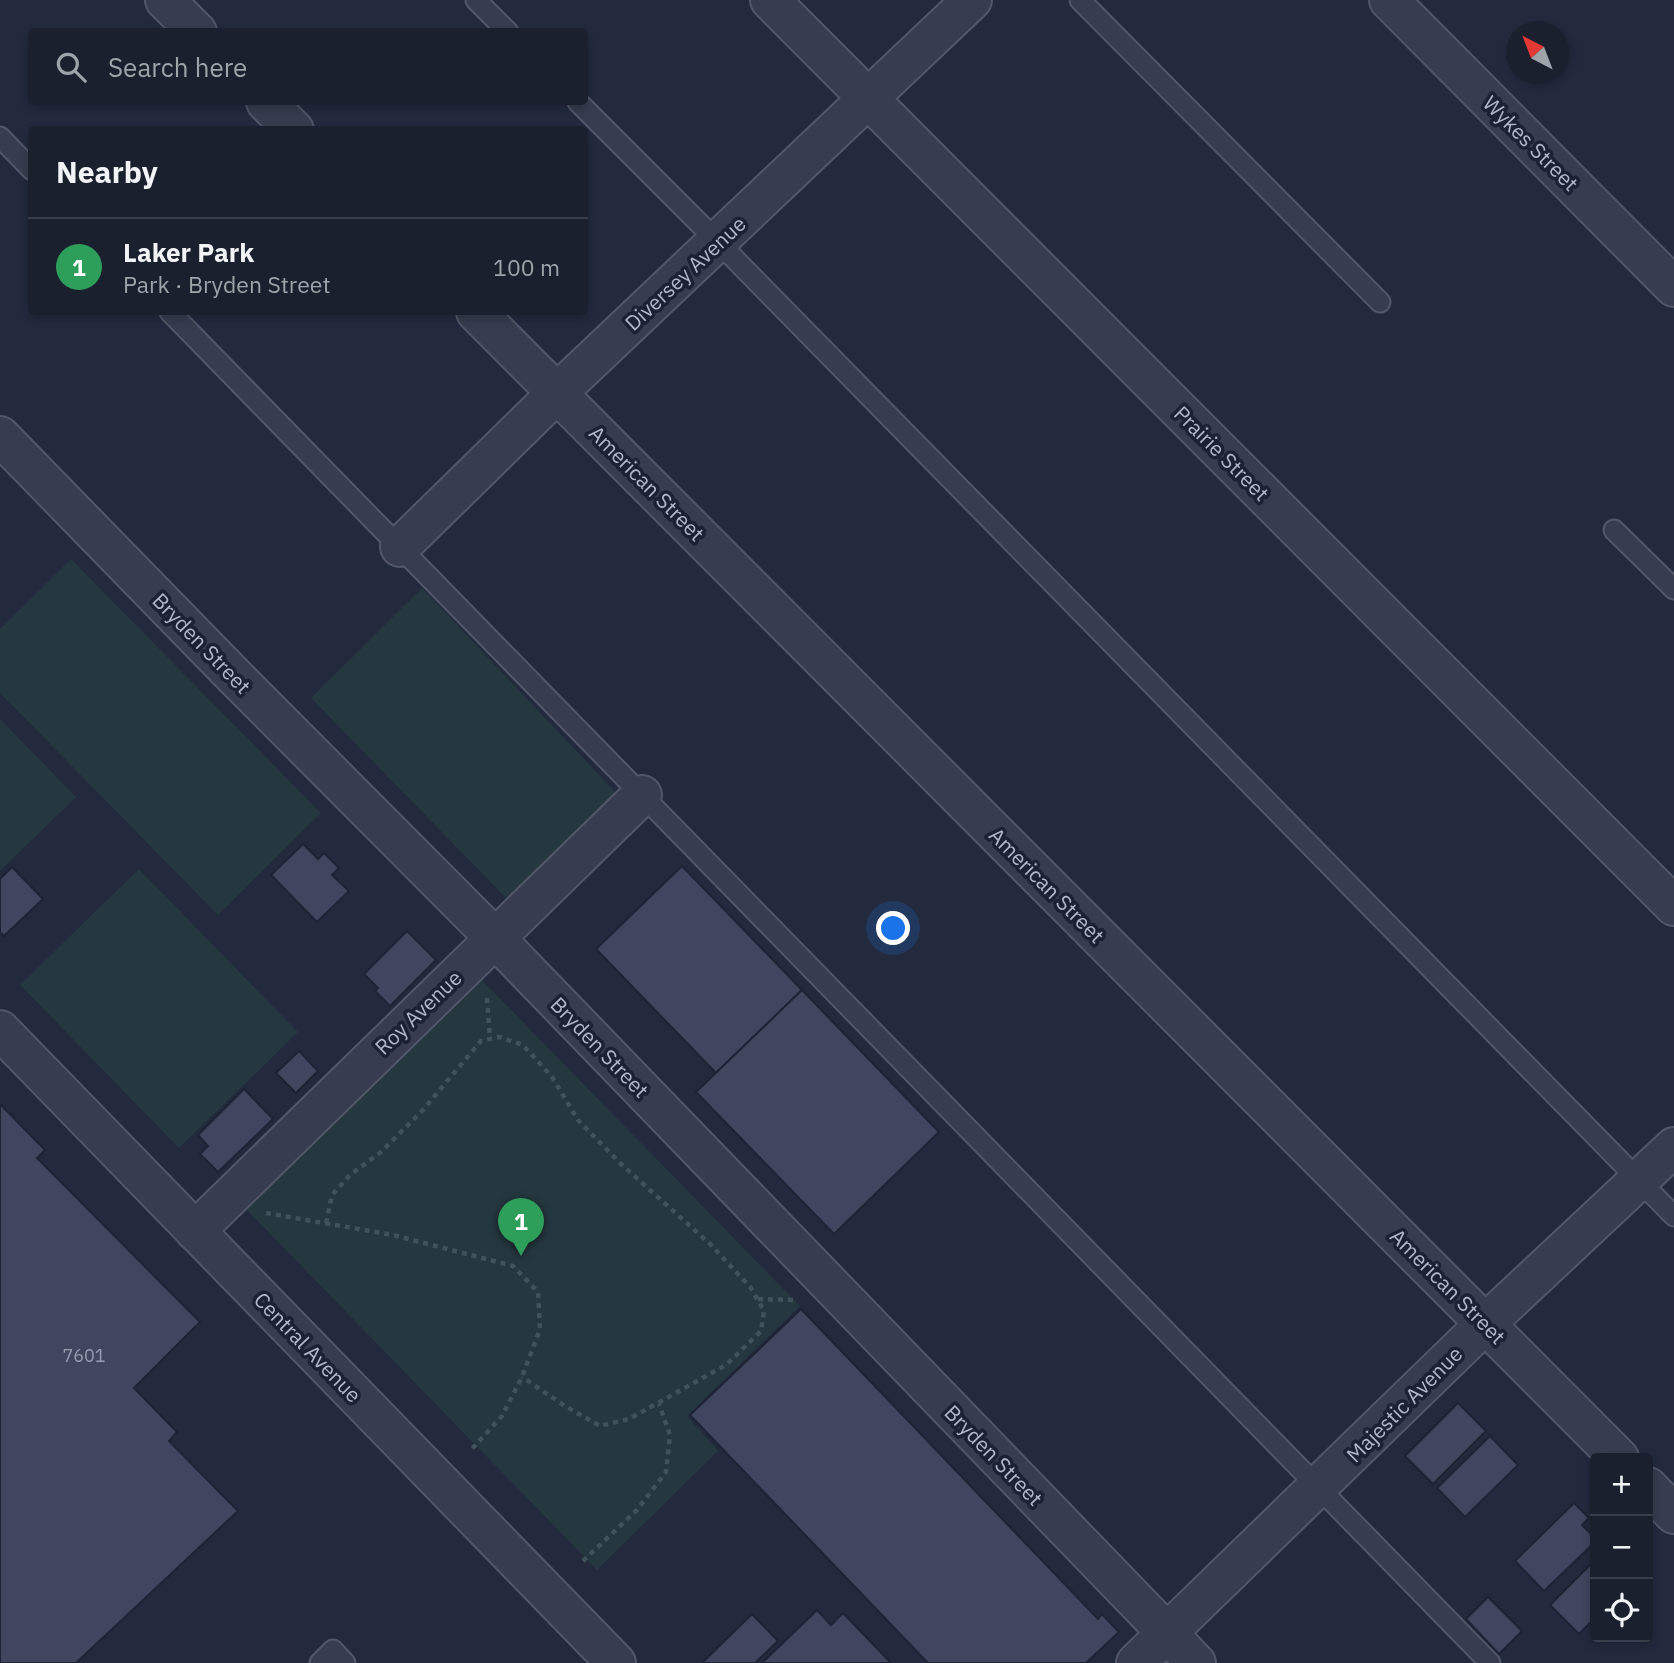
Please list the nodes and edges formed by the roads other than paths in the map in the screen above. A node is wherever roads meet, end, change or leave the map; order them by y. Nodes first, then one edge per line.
1 (165, 0) edge
2 (476, 0) edge
3 (770, 0) edge
4 (972, 0) edge
5 (1080, 0) edge
6 (1389, 0) edge
7 (193, 28) edge
8 (504, 28) edge
9 (868, 98) junction
10 (269, 105) edge
11 (581, 105) edge
12 (290, 126) edge
13 (0, 137) edge
14 (28, 166) edge
15 (718, 242) junction
16 (1674, 287) edge
17 (1380, 302) dead end
18 (173, 315) edge
19 (479, 315) edge
20 (557, 393) junction
21 (0, 436) edge
22 (1614, 530) dead end
23 (400, 547) junction
24 (1674, 590) edge
25 (642, 795) junction
26 (1674, 906) edge
27 (495, 938) junction
28 (0, 1030) edge
29 (1674, 1147) edge
30 (1639, 1181) junction
31 (1674, 1216) edge
32 (195, 1231) junction
33 (1485, 1324) junction
34 (1614, 1453) edge
35 (1319, 1488) junction
36 (1653, 1492) edge
37 (1674, 1514) edge
38 (1167, 1634) junction
39 (320, 1663) edge
40 (345, 1663) edge
41 (615, 1663) edge
42 (1136, 1663) edge
43 (1196, 1663) edge
44 (1490, 1663) edge

1 - 7 street
2 - 8 lane
3 - 9 street, Prairie Street
4 - 9 street, Diversey Avenue
5 - 17 lane
6 - 16 street, Wykes Street
9 - 15 street, Diversey Avenue
9 - 26 street, Prairie Street
10 - 12 street
11 - 15 lane
13 - 14 lane
15 - 20 street, Diversey Avenue
15 - 30 lane
18 - 23 lane
19 - 20 street, American Street
20 - 23 street, Diversey Avenue
20 - 33 street, American Street
21 - 27 street, Bryden Street
22 - 24 lane
23 - 25 lane
25 - 27 street, Roy Avenue
25 - 35 lane
27 - 32 street, Roy Avenue
27 - 38 street, Bryden Street
28 - 32 street, Central Avenue
29 - 30 street, Majestic Avenue
30 - 31 lane
30 - 33 street, Majestic Avenue
32 - 41 street, Central Avenue
33 - 34 street, American Street
33 - 35 street, Majestic Avenue
35 - 38 street, Majestic Avenue
35 - 44 lane
36 - 37 street
38 - 42 street, Majestic Avenue
38 - 43 street, Bryden Street
39 - 40 lane

